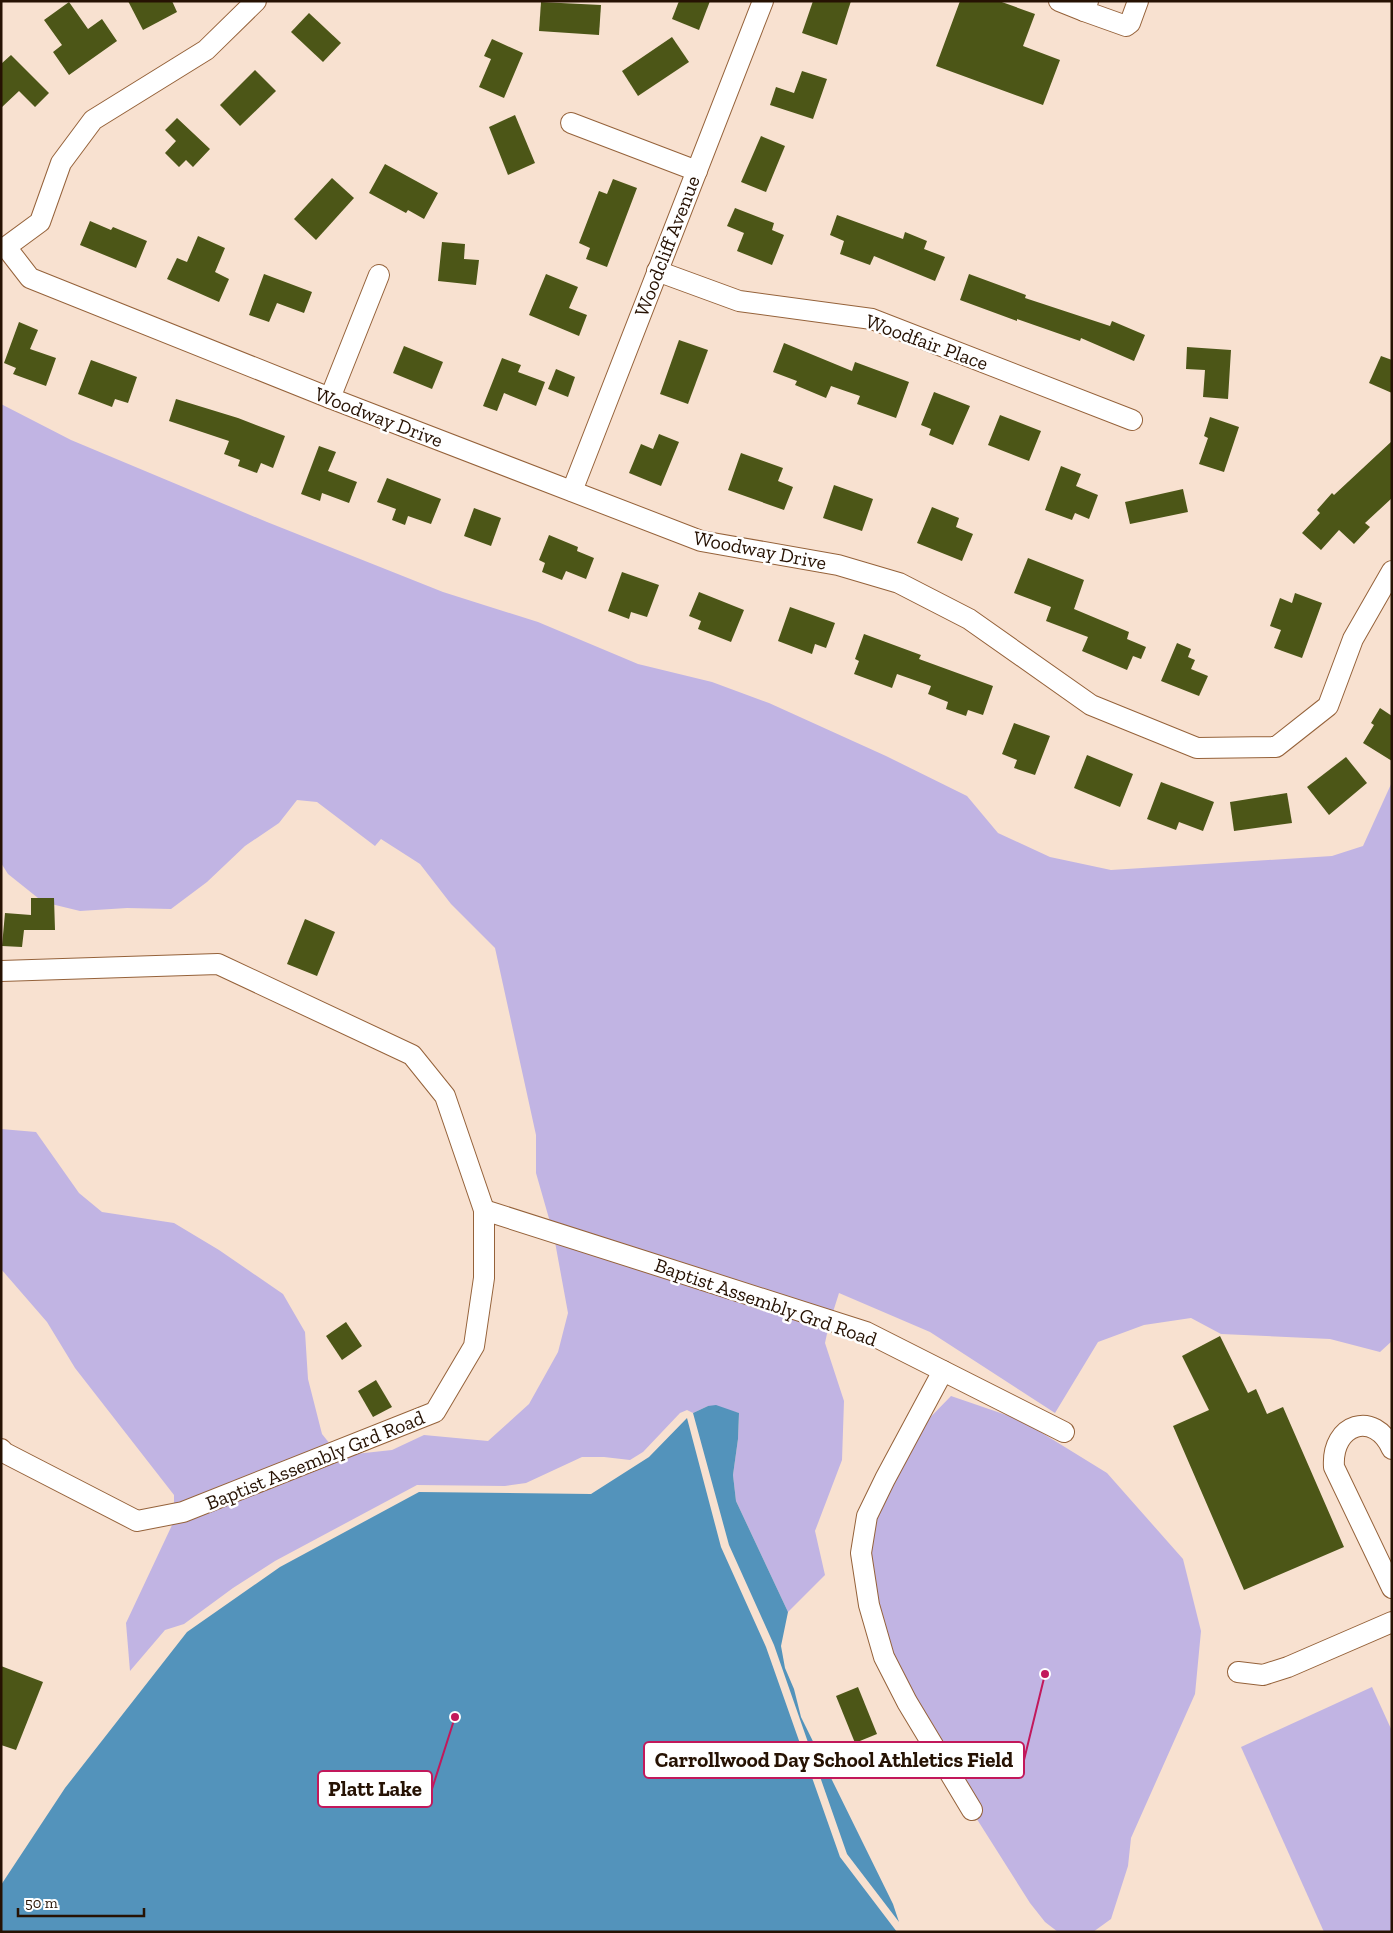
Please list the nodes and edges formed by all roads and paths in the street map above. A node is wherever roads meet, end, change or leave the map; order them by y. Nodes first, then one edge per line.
1 (256, 1) edge
2 (763, 1) edge
3 (1059, 1) edge
4 (1138, 1) edge
5 (1086, 6) edge
6 (571, 123) dead end
7 (696, 171) junction
8 (658, 271) junction
9 (379, 275) dead end
10 (330, 398) junction
11 (1132, 420) dead end
12 (572, 491) junction
13 (1392, 571) edge
14 (1, 971) edge
15 (484, 1210) junction
16 (943, 1371) junction
17 (1064, 1432) dead end
18 (1, 1449) edge
19 (1392, 1449) edge
20 (1392, 1588) edge
21 (1392, 1622) edge
22 (1238, 1672) dead end
23 (972, 1810) dead end

1 - 10 street, Woodway Drive
2 - 7 street, Woodcliff Avenue
3 - 5 street
4 - 5 street
6 - 7 street
7 - 8 street, Woodcliff Avenue
8 - 11 street, Woodfair Place
8 - 12 street, Woodcliff Avenue
9 - 10 street
10 - 12 street, Woodway Drive
12 - 13 street, Woodway Drive
14 - 15 street, Baptist Assembly Grd Road
15 - 16 street, Baptist Assembly Grd Road
15 - 18 street, Baptist Assembly Grd Road
16 - 17 street, Baptist Assembly Grd Road
16 - 23 street
19 - 20 street
21 - 22 street

